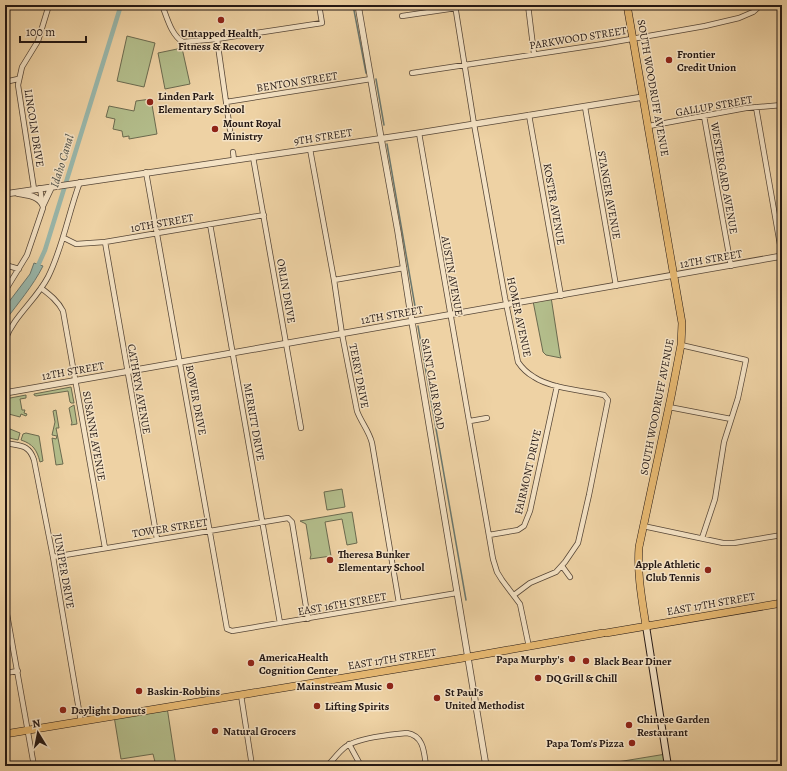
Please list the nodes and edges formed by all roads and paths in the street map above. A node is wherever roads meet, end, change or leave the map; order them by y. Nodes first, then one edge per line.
1 (49, 5) edge
2 (162, 5) edge
3 (319, 5) edge
4 (358, 5) edge
5 (528, 5) edge
6 (627, 5) edge
7 (761, 5) edge
8 (456, 7) edge
9 (402, 16) dead end
10 (217, 38) junction
11 (633, 38) junction
12 (534, 54) junction
13 (465, 66) junction
14 (412, 73) dead end
15 (18, 79) junction
16 (371, 80) junction
17 (5, 82) edge
18 (643, 97) junction
19 (226, 102) junction
20 (782, 105) edge
21 (585, 106) junction
22 (756, 107) junction
23 (530, 116) junction
24 (704, 116) junction
25 (474, 124) junction
26 (649, 126) junction
27 (230, 130) dead end
28 (419, 133) junction
29 (380, 138) junction
30 (310, 149) junction
31 (233, 152) dead end
32 (254, 157) junction
33 (234, 160) junction
34 (146, 172) junction
35 (80, 182) junction
36 (54, 186) junction
37 (37, 189) junction
38 (13, 193) junction
39 (5, 194) edge
40 (43, 205) junction
41 (264, 215) junction
42 (210, 224) junction
43 (157, 233) junction
44 (64, 238) junction
45 (105, 242) junction
46 (782, 256) edge
47 (5, 265) edge
48 (731, 266) junction
49 (404, 268) junction
50 (19, 269) junction
51 (674, 276) junction
52 (334, 280) junction
53 (616, 286) junction
54 (41, 288) junction
55 (5, 291) edge
56 (562, 296) junction
57 (506, 305) junction
58 (450, 315) junction
59 (412, 322) junction
60 (342, 334) junction
61 (5, 340) edge
62 (286, 344) junction
63 (681, 345) junction
64 (233, 353) junction
65 (179, 363) junction
66 (127, 372) junction
67 (75, 381) junction
68 (557, 386) junction
69 (5, 393) edge
70 (669, 407) junction
71 (487, 418) dead end
72 (731, 419) junction
73 (470, 421) junction
74 (301, 428) dead end
75 (5, 443) edge
76 (263, 523) junction
77 (643, 526) junction
78 (210, 530) junction
79 (489, 535) junction
80 (782, 535) edge
81 (702, 538) junction
82 (156, 539) junction
83 (105, 548) junction
84 (53, 557) junction
85 (562, 566) junction
86 (570, 577) dead end
87 (457, 593) junction
88 (514, 594) junction
89 (5, 603) edge
90 (399, 603) junction
91 (782, 603) edge
92 (308, 619) junction
93 (6, 620) edge
94 (280, 623) junction
95 (646, 626) junction
96 (229, 631) joint
97 (529, 647) junction
98 (469, 657) junction
99 (18, 671) junction
100 (5, 673) edge
101 (240, 695) junction
102 (81, 722) junction
103 (28, 731) junction
104 (5, 734) edge
105 (349, 744) junction
106 (34, 766) edge
107 (252, 766) edge
108 (327, 766) edge
109 (361, 766) edge
110 (426, 766) edge
111 (486, 766) edge
112 (668, 766) edge

1 - 15 street, LINCOLN DRIVE
2 - 10 street
3 - 10 street
4 - 16 street, SAINT CLAIR ROAD
5 - 12 street
6 - 11 main road, SOUTH WOODRUFF AVENUE
7 - 11 street, PARKWOOD STREET
8 - 9 street
8 - 13 street, HOMER AVENUE
10 - 19 street
11 - 12 street, PARKWOOD STREET
11 - 18 main road, SOUTH WOODRUFF AVENUE
12 - 13 street, PARKWOOD STREET
13 - 14 street, PARKWOOD STREET
13 - 25 street, HOMER AVENUE
15 - 17 street
15 - 37 street, LINCOLN DRIVE
16 - 19 street, BENTON STREET
16 - 29 street, SAINT CLAIR ROAD
18 - 21 street, 9TH STREET
18 - 26 main road, SOUTH WOODRUFF AVENUE
19 - 27 street
20 - 22 street, GALLUP STREET
21 - 23 street, 9TH STREET
21 - 53 street, STANGER AVENUE
22 - 24 street, GALLUP STREET
22 - 46 street
23 - 25 street, 9TH STREET
23 - 56 street, KOSTER AVENUE
24 - 26 street, GALLUP STREET
24 - 48 street, WESTERGARD AVENUE
25 - 28 street, 9TH STREET
25 - 57 street, HOMER AVENUE
26 - 51 main road, SOUTH WOODRUFF AVENUE
28 - 29 street, 9TH STREET
28 - 58 street, AUSTIN AVENUE
29 - 30 street, 9TH STREET
29 - 49 street, SAINT CLAIR ROAD
30 - 32 street, 9TH STREET
30 - 52 street, TERRY DRIVE
31 - 33 street
32 - 33 street, 9TH STREET
32 - 41 street, ORLIN DRIVE
33 - 34 street, 9TH STREET
34 - 35 street, 9TH STREET
34 - 43 street, BOWER DRIVE
35 - 36 street, 9TH STREET
35 - 44 street
36 - 37 street, 9TH STREET
36 - 40 street
37 - 38 street, 9TH STREET
37 - 40 street, LINCOLN DRIVE
38 - 39 street, 9TH STREET
38 - 40 street
40 - 50 street
41 - 42 street, 10TH STREET
41 - 62 street, ORLIN DRIVE
42 - 43 street, 10TH STREET
42 - 64 street, MERRITT DRIVE
43 - 45 street, 10TH STREET
43 - 65 street, BOWER DRIVE
44 - 45 street, 10TH STREET
44 - 54 street
45 - 66 street, CATHRYN AVENUE
46 - 48 street, 12TH STREET
47 - 50 street
48 - 51 street, 12TH STREET
49 - 52 street
49 - 59 street, SAINT CLAIR ROAD
50 - 55 street
51 - 53 street, 12TH STREET
51 - 63 main road, SOUTH WOODRUFF AVENUE
52 - 60 street, TERRY DRIVE
53 - 56 street, 12TH STREET
54 - 61 street
54 - 67 street, SUSANNE AVENUE
56 - 57 street, 12TH STREET
57 - 58 street, 12TH STREET
57 - 68 street, HOMER AVENUE
58 - 59 street, 12TH STREET
58 - 73 street, AUSTIN AVENUE
59 - 60 street, 12TH STREET
59 - 87 street, SAINT CLAIR ROAD
60 - 62 street, 12TH STREET
60 - 90 street, TERRY DRIVE
62 - 64 street, 12TH STREET
62 - 74 street, ORLIN DRIVE
63 - 70 main road, SOUTH WOODRUFF AVENUE
63 - 72 street
64 - 65 street, 12TH STREET
64 - 76 street, MERRITT DRIVE
65 - 66 street, 12TH STREET
65 - 78 street, BOWER DRIVE
66 - 67 street, 12TH STREET
66 - 82 street, CATHRYN AVENUE
67 - 69 street, 12TH STREET
67 - 83 street, SUSANNE AVENUE
68 - 79 street, FAIRMONT DRIVE
68 - 85 street, HOMER AVENUE
70 - 72 street
70 - 77 main road, SOUTH WOODRUFF AVENUE
71 - 73 street
72 - 81 street
73 - 79 street, AUSTIN AVENUE
75 - 84 street, JUNIPER DRIVE
76 - 78 street, TOWER STREET
76 - 92 street, TOWER STREET
76 - 94 street, MERRITT DRIVE
77 - 81 street
77 - 95 main road, SOUTH WOODRUFF AVENUE
78 - 82 street, TOWER STREET
78 - 96 street, BOWER DRIVE
79 - 88 street, AUSTIN AVENUE
80 - 81 street
82 - 83 street, TOWER STREET
83 - 84 street, TOWER STREET
84 - 102 street, JUNIPER DRIVE
85 - 86 street
85 - 88 street
87 - 90 street, EAST 16TH STREET
87 - 98 street, SAINT CLAIR ROAD
88 - 97 street, AUSTIN AVENUE
89 - 93 street
90 - 92 street, EAST 16TH STREET
91 - 95 main road, EAST 17TH STREET
92 - 94 street, EAST 16TH STREET
93 - 99 street
94 - 96 street, EAST 16TH STREET
95 - 97 main road, EAST 17TH STREET
95 - 112 main road, SOUTH WOODRUFF AVENUE
97 - 98 main road, EAST 17TH STREET
98 - 101 main road, EAST 17TH STREET
98 - 111 street, SAINT CLAIR ROAD
99 - 100 street
99 - 103 street
101 - 102 main road, EAST 17TH STREET
101 - 107 street
102 - 103 main road, EAST 17TH STREET
103 - 104 main road, EAST 17TH STREET
103 - 106 street
105 - 108 street
105 - 109 street
105 - 110 street

